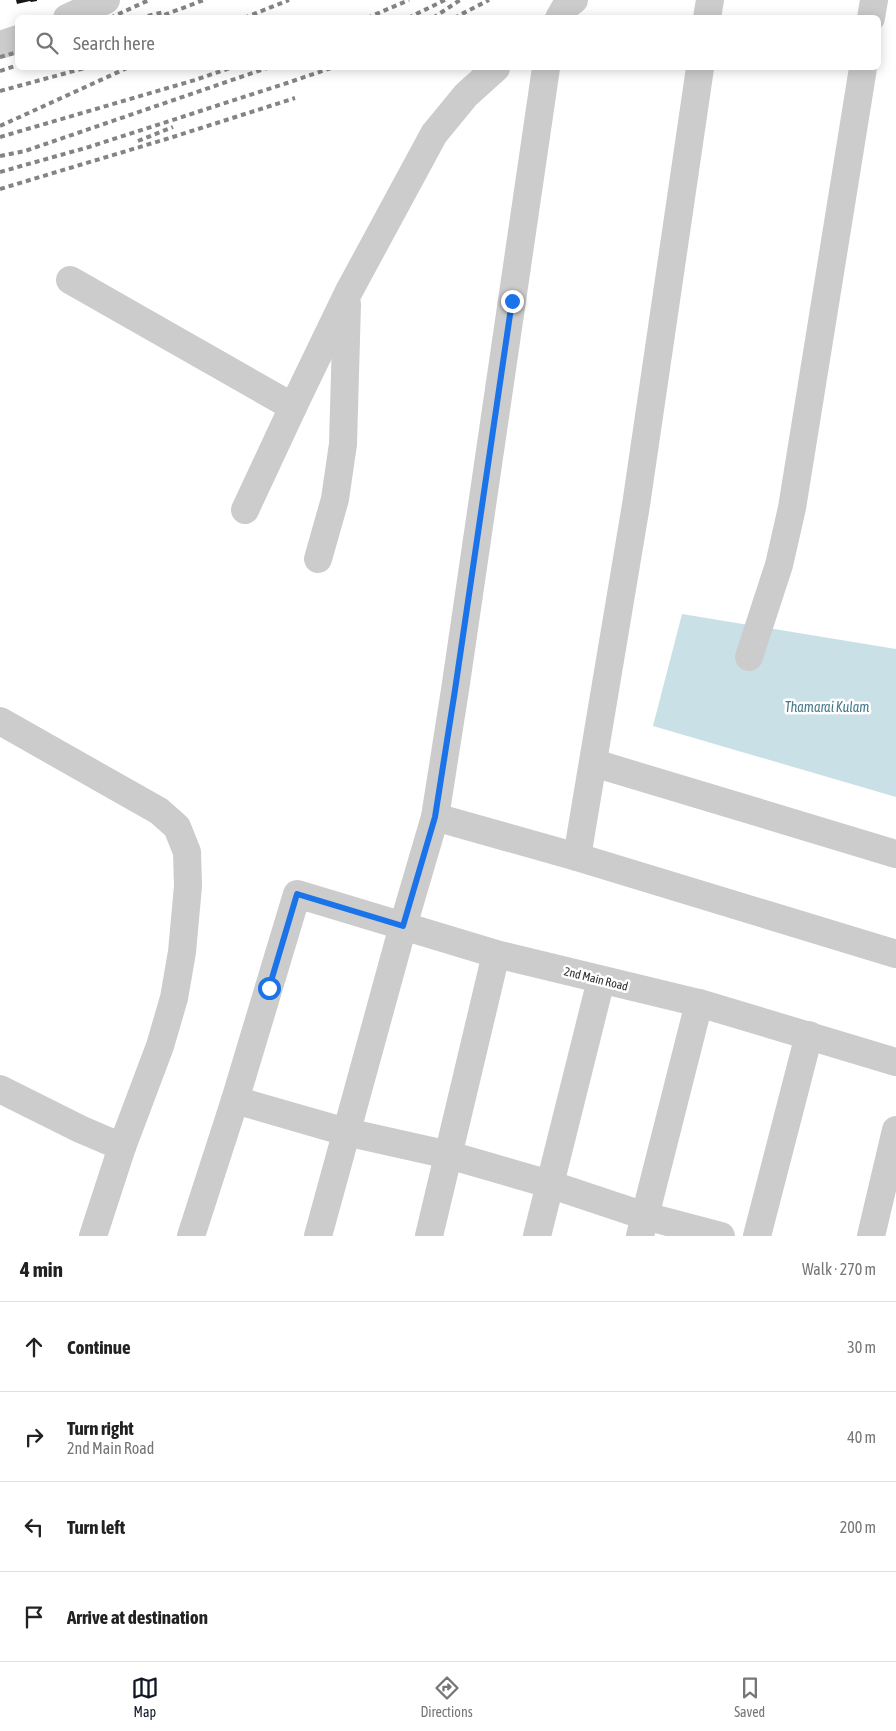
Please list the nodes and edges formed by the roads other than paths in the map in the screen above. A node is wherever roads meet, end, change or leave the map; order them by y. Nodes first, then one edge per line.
1 (106, 0) edge
2 (574, 0) edge
3 (710, 0) edge
4 (874, 0) edge
5 (74, 15) edge
6 (562, 15) edge
7 (708, 15) edge
8 (872, 15) edge
9 (15, 40) edge
10 (0, 44) edge
11 (494, 70) edge
12 (546, 70) edge
13 (700, 70) edge
14 (863, 70) edge
15 (70, 280) dead end
16 (348, 293) junction
17 (294, 407) junction
18 (245, 510) dead end
19 (318, 560) dead end
20 (749, 657) dead end
21 (0, 721) edge
22 (594, 763) junction
23 (435, 817) junction
24 (896, 854) edge
25 (577, 857) junction
26 (403, 926) junction
27 (496, 954) junction
28 (896, 954) edge
29 (601, 980) junction
30 (698, 1003) junction
31 (809, 1035) junction
32 (896, 1062) edge
33 (0, 1089) edge
34 (235, 1100) junction
35 (896, 1130) edge
36 (346, 1132) junction
37 (122, 1147) junction
38 (449, 1155) junction
39 (549, 1184) junction
40 (642, 1226) edge
41 (93, 1236) edge
42 (191, 1236) edge
43 (318, 1236) edge
44 (429, 1236) edge
45 (537, 1236) edge
46 (721, 1236) edge
47 (757, 1236) edge
48 (871, 1236) edge

1 - 5 street
2 - 6 street
3 - 7 street
4 - 8 street
9 - 10 street
11 - 16 street
12 - 23 street
13 - 22 street
14 - 20 street
15 - 17 street
16 - 17 street
16 - 19 street
17 - 18 street
21 - 37 street
22 - 24 street
22 - 25 street
23 - 25 street
23 - 26 street
25 - 28 street
26 - 27 street, 2nd Main Road
26 - 34 street, 2nd Main Road
26 - 36 street
27 - 29 street, 2nd Main Road
27 - 38 street
29 - 30 street, 2nd Main Road
29 - 39 street
30 - 31 street, 2nd Main Road
30 - 40 street
31 - 32 street, 2nd Main Road
31 - 47 street
33 - 37 street
34 - 36 street
34 - 42 street
35 - 48 street
36 - 38 street
36 - 43 street
37 - 41 street
38 - 39 street
38 - 44 street
39 - 40 street
39 - 45 street
40 - 46 street

